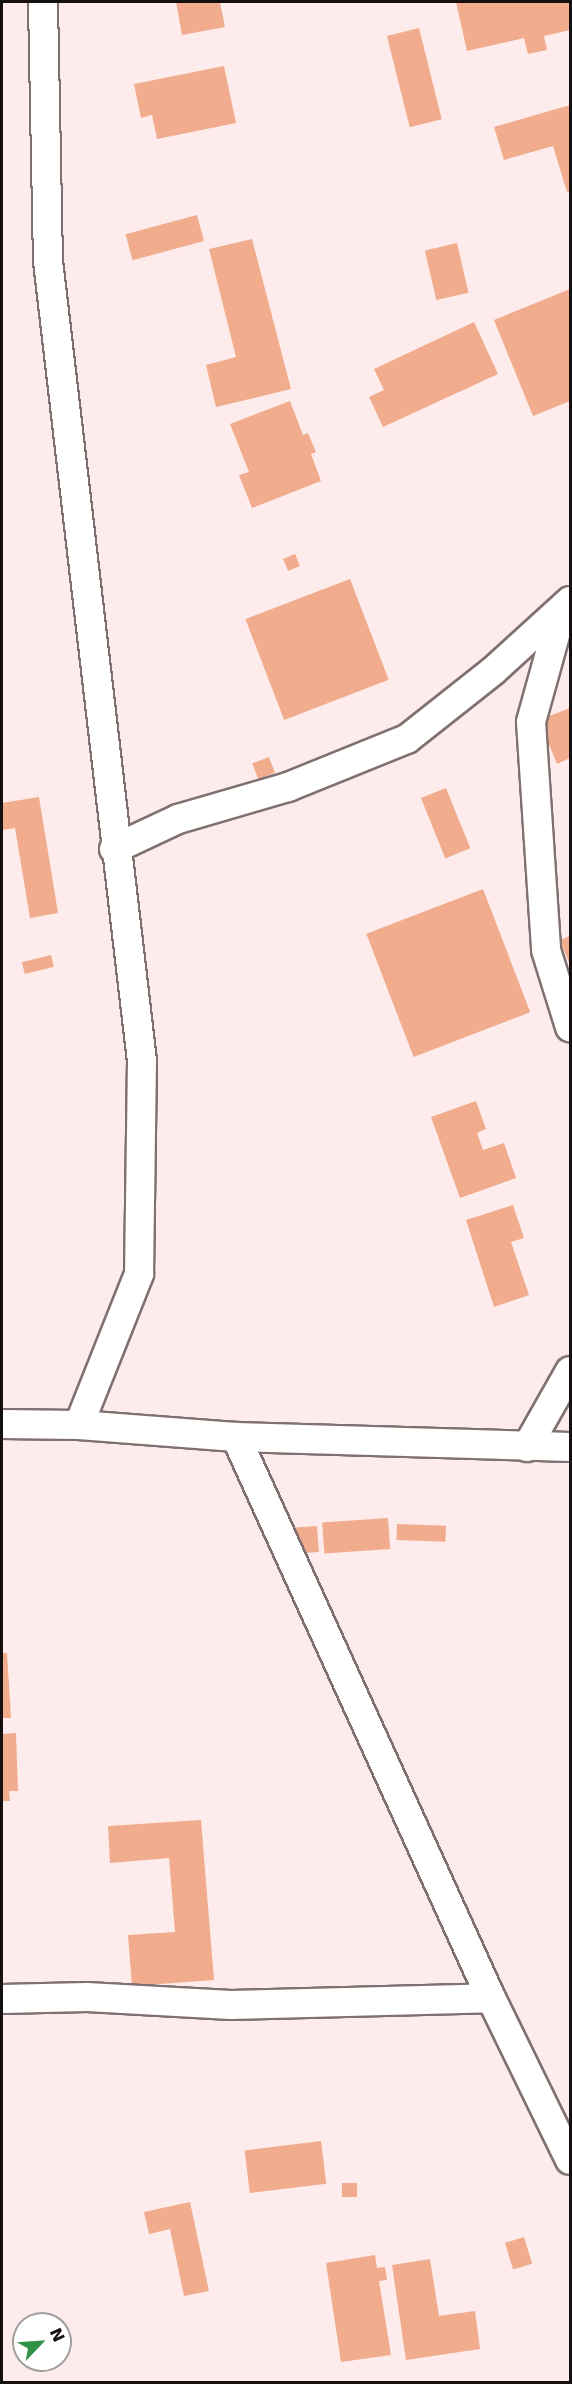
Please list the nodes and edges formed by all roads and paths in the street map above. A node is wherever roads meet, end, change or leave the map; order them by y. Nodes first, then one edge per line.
1 (43, 2) edge
2 (566, 605) edge
3 (114, 849) junction
4 (570, 1027) edge
5 (570, 1371) edge
6 (2, 1424) edge
7 (79, 1425) junction
8 (236, 1437) junction
9 (527, 1447) junction
10 (570, 1447) edge
11 (491, 1998) junction
12 (2, 1999) edge
13 (570, 2160) edge

1 - 3 street
2 - 3 street
2 - 4 street
3 - 7 street
5 - 9 street
6 - 7 street
7 - 8 street
8 - 9 street
8 - 11 street
9 - 10 street
11 - 12 street
11 - 13 street

